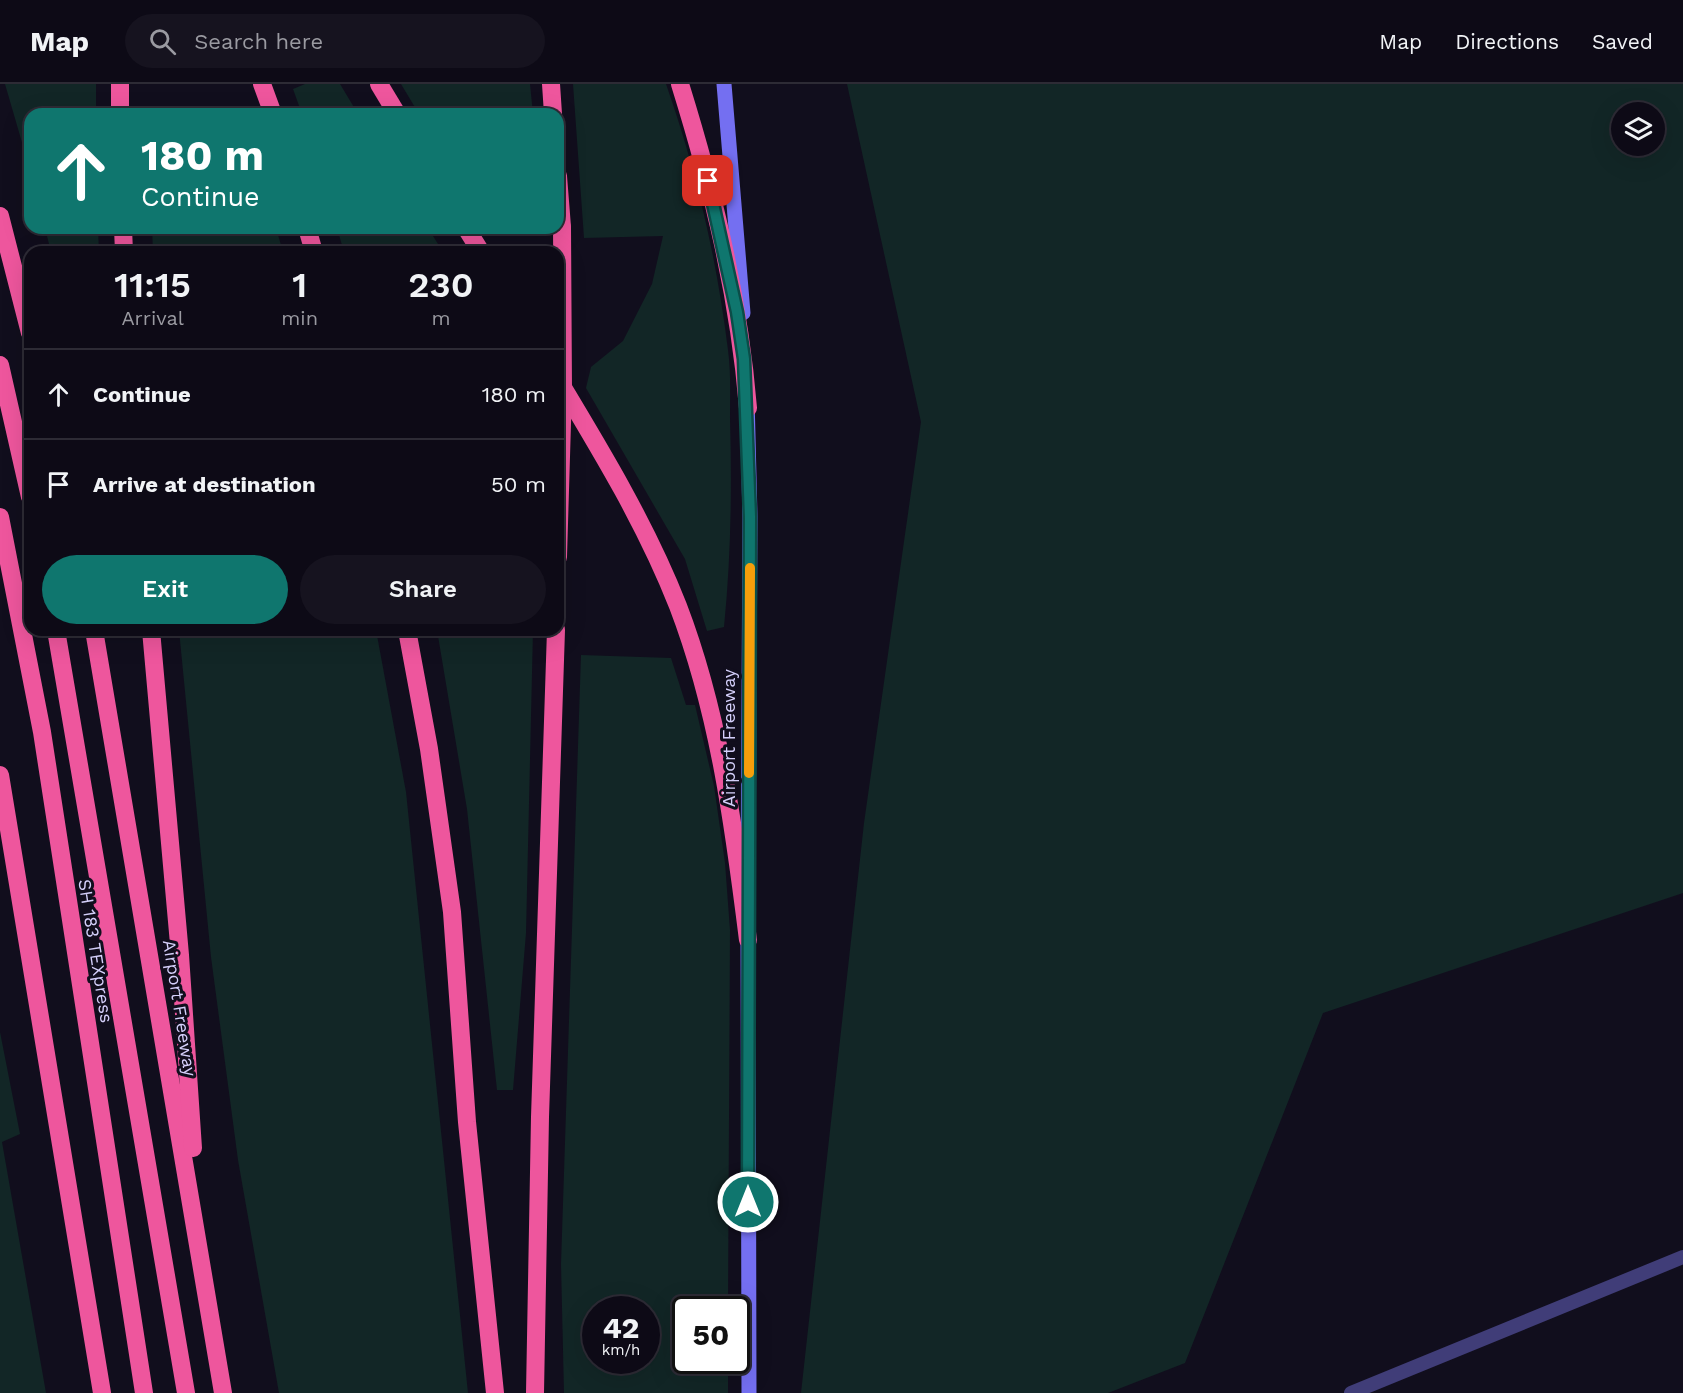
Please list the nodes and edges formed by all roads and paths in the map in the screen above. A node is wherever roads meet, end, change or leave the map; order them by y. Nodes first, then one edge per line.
1 (120, 84) edge
2 (262, 84) edge
3 (379, 84) edge
4 (551, 84) edge
5 (680, 84) edge
6 (724, 84) edge
7 (120, 108) edge
8 (272, 108) edge
9 (393, 108) edge
10 (553, 108) edge
11 (0, 216) edge
12 (24, 310) edge
13 (0, 365) edge
14 (564, 389) edge
15 (748, 408) junction
16 (24, 471) edge
17 (0, 517) edge
18 (57, 636) edge
19 (95, 636) edge
20 (152, 636) edge
21 (408, 636) edge
22 (556, 636) edge
23 (0, 775) edge
24 (747, 940) junction
25 (200, 1256) junction
26 (1683, 1257) edge
27 (102, 1393) edge
28 (144, 1393) edge
29 (186, 1393) edge
30 (223, 1393) edge
31 (495, 1393) edge
32 (535, 1393) edge
33 (749, 1393) edge
34 (1351, 1393) edge

1 - 7 highway
2 - 8 highway
3 - 9 highway
4 - 10 highway
5 - 15 highway
6 - 15 main road, Airport Freeway
11 - 12 highway
13 - 16 highway
14 - 24 highway
15 - 24 main road, Airport Freeway
17 - 28 highway, SH 183 TEXpress
18 - 29 highway, SH 183 TEXpress
19 - 25 highway, Airport Freeway
20 - 25 highway
21 - 31 highway
22 - 32 highway
23 - 27 highway
24 - 33 main road, Airport Freeway
25 - 30 highway, Airport Freeway
26 - 34 lane

